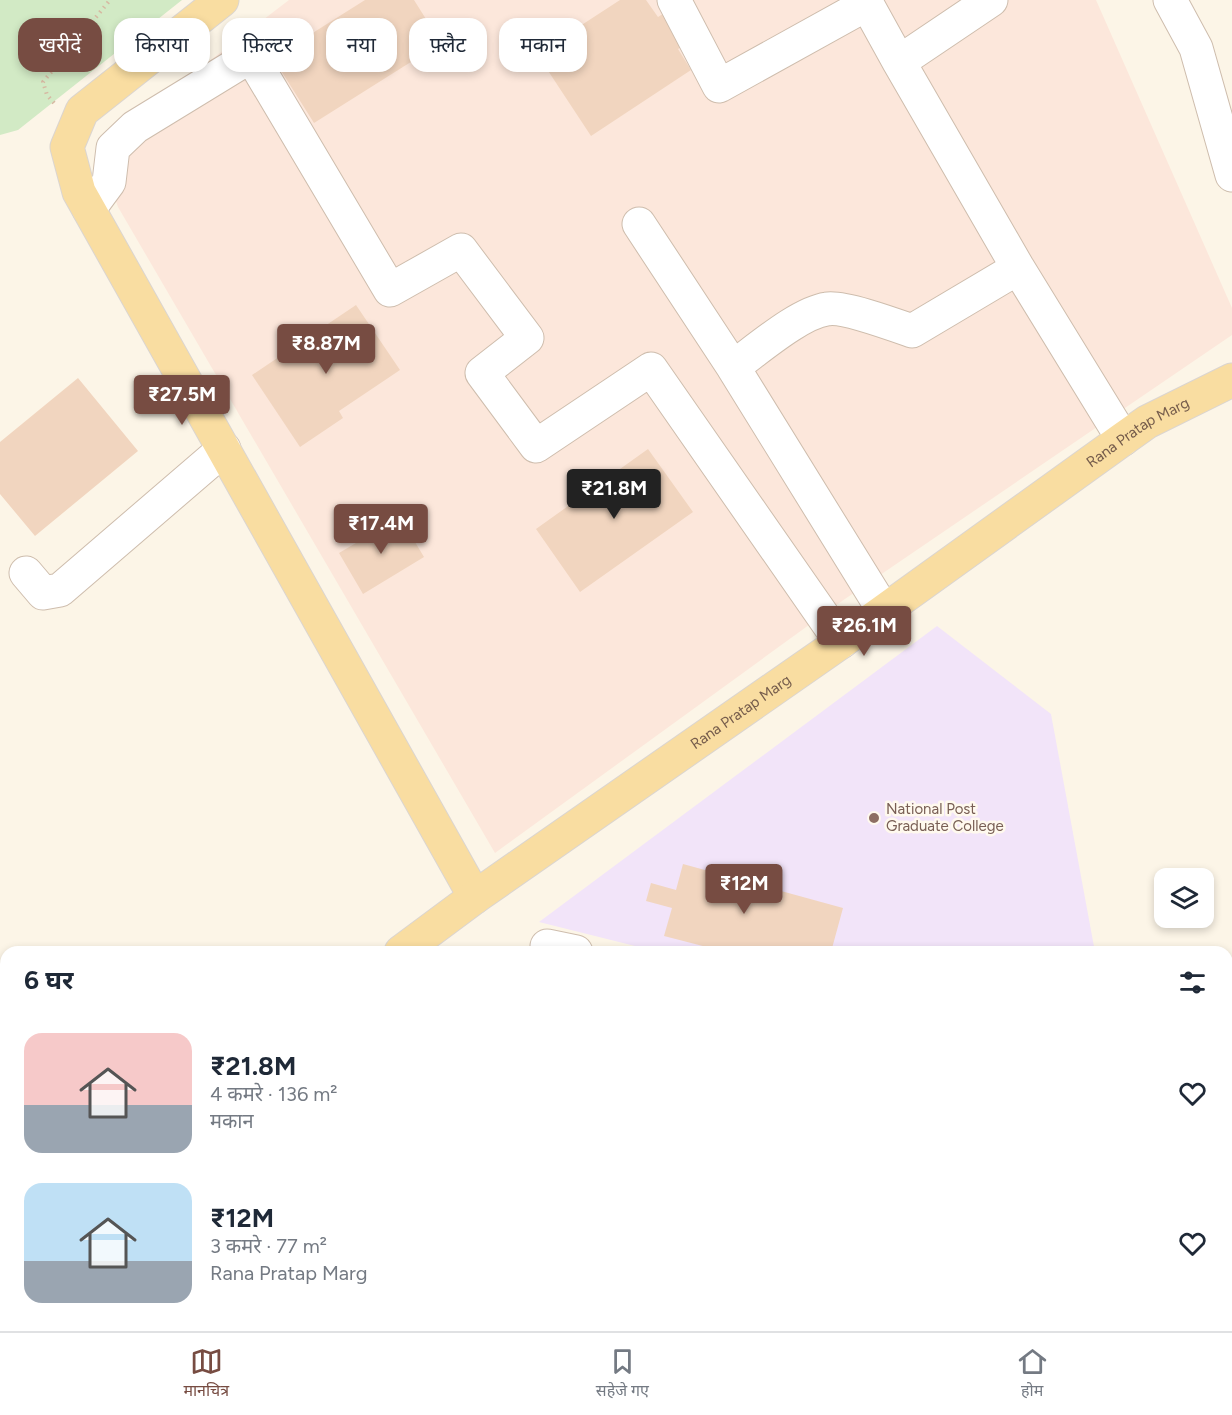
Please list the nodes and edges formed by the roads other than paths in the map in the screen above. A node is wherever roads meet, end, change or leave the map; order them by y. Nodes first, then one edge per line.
1 (222, 0) edge
2 (674, 0) edge
3 (991, 0) edge
4 (1170, 0) edge
5 (866, 2) edge
6 (899, 62) junction
7 (1232, 176) edge
8 (89, 208) junction
9 (639, 224) dead end
10 (1018, 268) junction
11 (733, 367) junction
12 (1232, 380) edge
13 (1123, 438) junction
14 (224, 449) junction
15 (26, 573) dead end
16 (884, 611) junction
17 (841, 642) junction
18 (475, 897) junction
19 (409, 946) edge

1 - 8 main road
2 - 5 street
3 - 6 street
4 - 7 street
5 - 6 street
6 - 10 street
8 - 14 main road
8 - 17 street
9 - 11 street
10 - 11 street
10 - 13 street
11 - 16 street
12 - 13 main road, Rana Pratap Marg
13 - 16 main road, Rana Pratap Marg
14 - 15 street
14 - 18 main road
16 - 17 main road, Rana Pratap Marg
17 - 18 main road, Rana Pratap Marg
18 - 19 main road, Rana Pratap Marg

